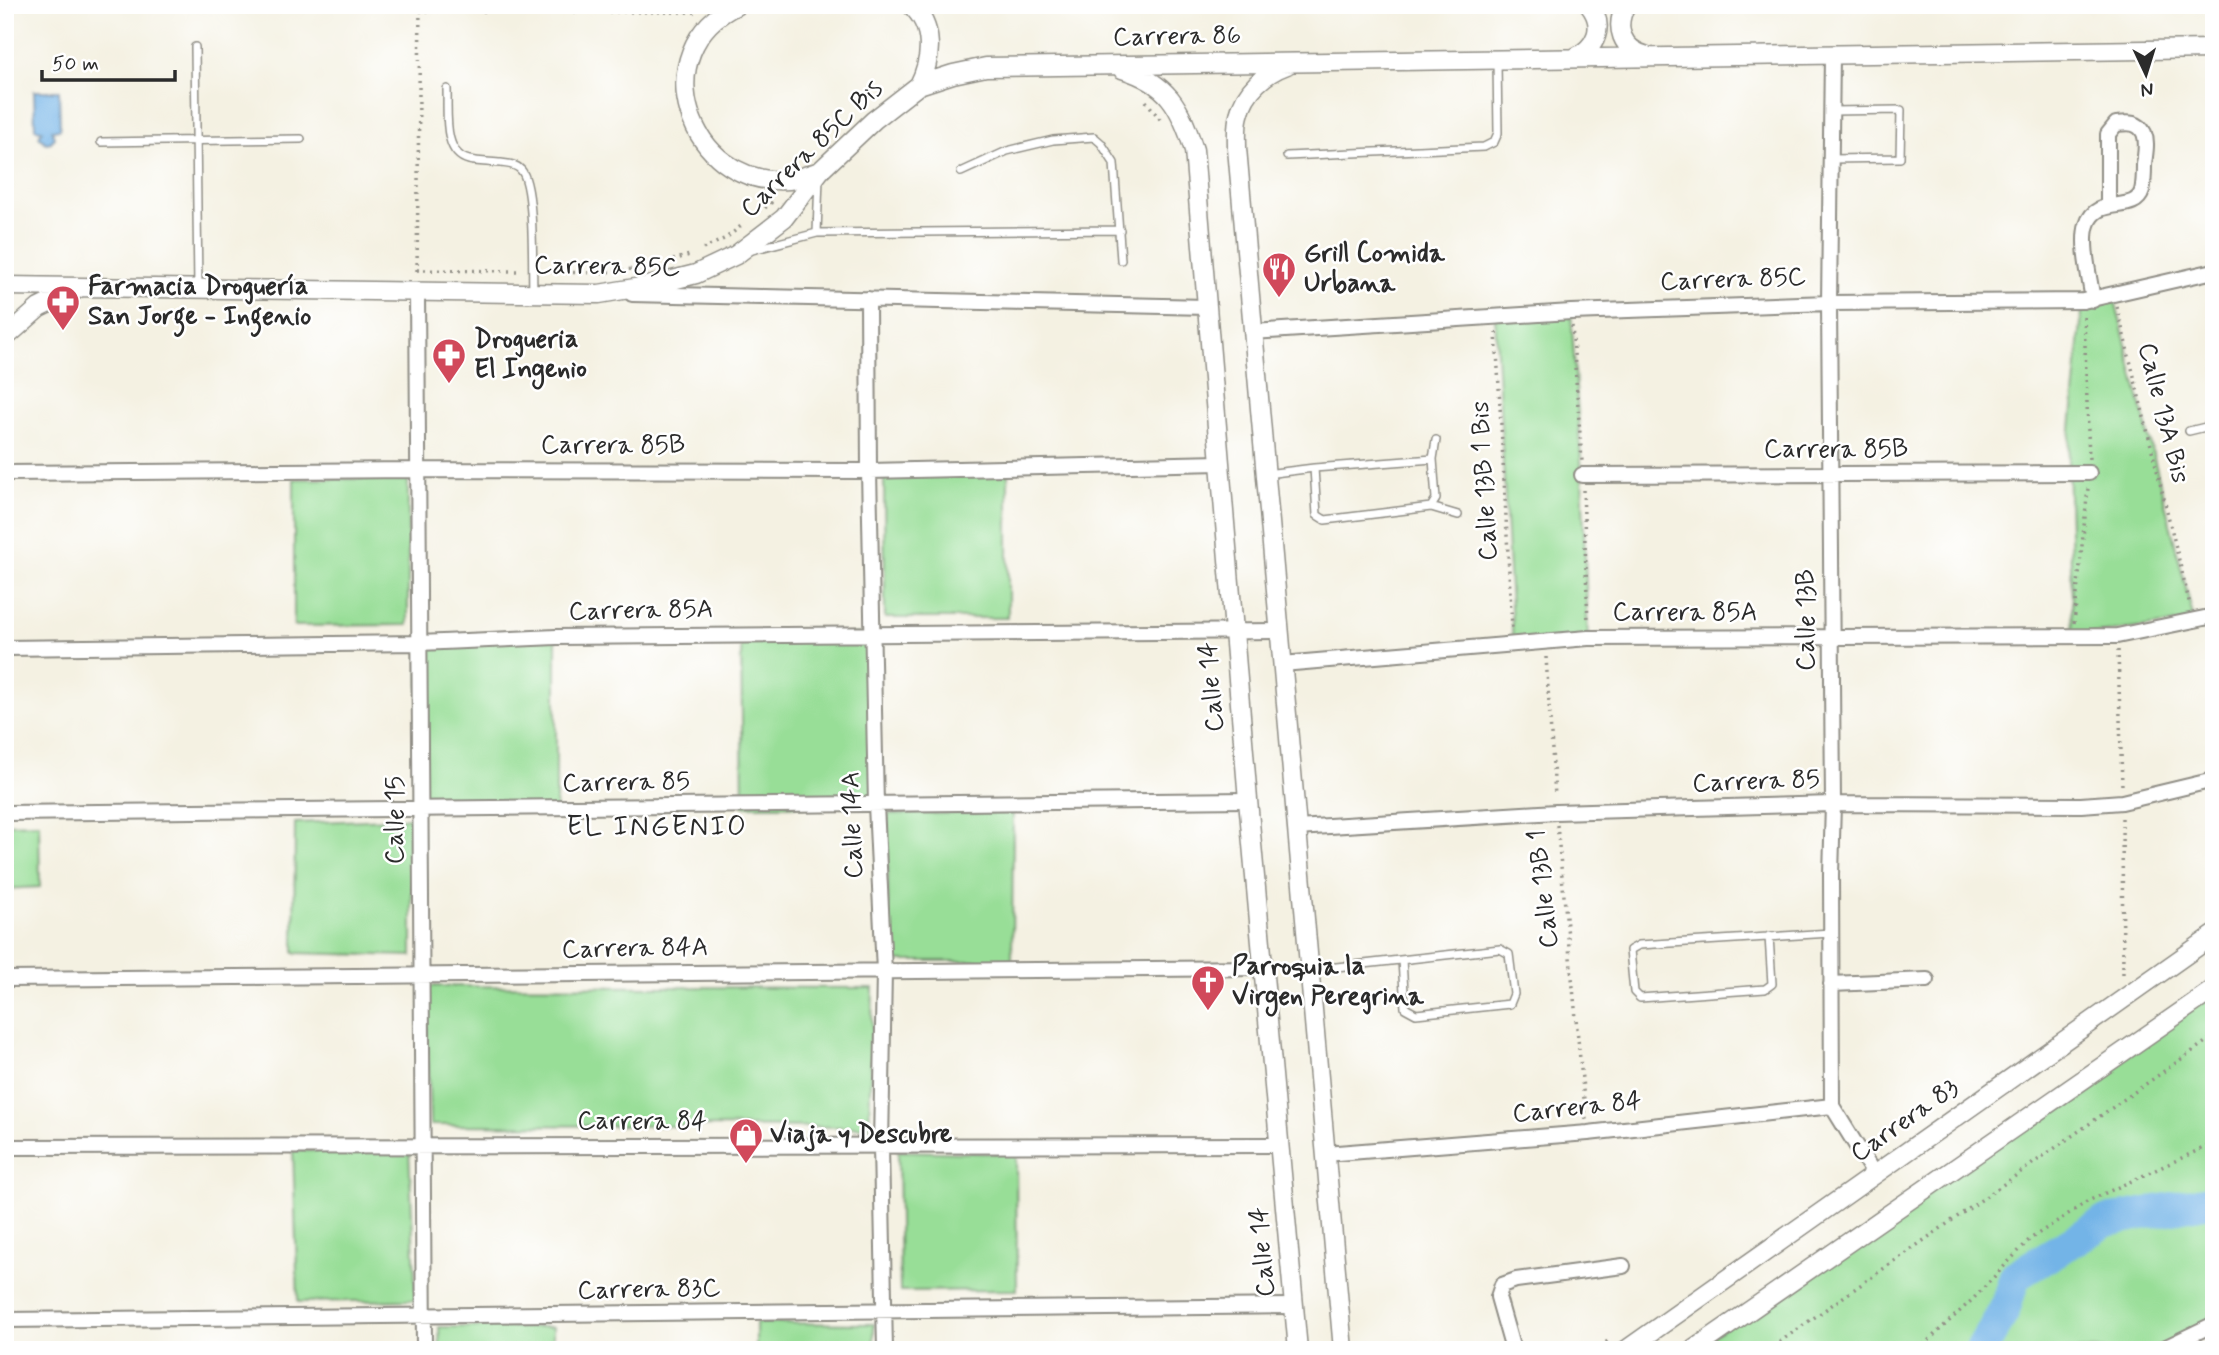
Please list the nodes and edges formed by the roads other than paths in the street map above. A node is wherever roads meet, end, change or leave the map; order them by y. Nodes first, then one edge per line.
1 (737, 5) edge
2 (911, 5) edge
3 (1589, 5) edge
4 (1626, 5) edge
5 (195, 47) dead end
6 (2214, 49) edge
7 (1832, 54) junction
8 (1649, 57) junction
9 (1574, 58) junction
10 (1497, 59) junction
11 (1297, 61) junction
12 (1107, 64) junction
13 (1023, 65) joint
14 (919, 85) junction
15 (447, 89) dead end
16 (1832, 111) junction
17 (302, 139) dead end
18 (196, 141) junction
19 (100, 142) dead end
20 (1287, 156) dead end
21 (1831, 159) junction
22 (820, 171) junction
23 (961, 172) dead end
24 (2108, 205) junction
25 (1120, 230) junction
26 (817, 233) junction
27 (736, 255) junction
28 (1121, 260) dead end
29 (2214, 271) edge
30 (5, 286) edge
31 (83, 287) junction
32 (198, 288) junction
33 (417, 291) junction
34 (533, 292) junction
35 (599, 293) junction
36 (868, 299) junction
37 (2093, 300) junction
38 (1829, 303) junction
39 (1207, 307) junction
40 (1252, 332) junction
41 (5, 338) edge
42 (2214, 425) edge
43 (2189, 431) dead end
44 (1436, 440) dead end
45 (1433, 459) junction
46 (1221, 463) junction
47 (1314, 468) junction
48 (418, 470) junction
49 (869, 471) junction
50 (5, 473) edge
51 (2089, 473) dead end
52 (1265, 475) junction
53 (1583, 475) dead end
54 (1832, 475) junction
55 (1431, 507) junction
56 (1458, 515) dead end
57 (2214, 616) edge
58 (1234, 631) junction
59 (1278, 631) junction
60 (874, 634) junction
61 (1831, 637) junction
62 (419, 643) junction
63 (5, 648) edge
64 (1282, 664) junction
65 (2214, 780) edge
66 (1248, 800) junction
67 (1833, 804) junction
68 (876, 805) junction
69 (420, 808) junction
70 (5, 813) edge
71 (1297, 828) junction
72 (1831, 933) junction
73 (2214, 934) edge
74 (1769, 936) junction
75 (1402, 960) junction
76 (1264, 968) junction
77 (1309, 970) junction
78 (884, 971) junction
79 (422, 976) junction
80 (5, 979) edge
81 (1927, 980) dead end
82 (1831, 984) junction
83 (2214, 989) edge
84 (1832, 1106) junction
85 (1280, 1145) junction
86 (881, 1146) junction
87 (5, 1147) edge
88 (422, 1147) junction
89 (1325, 1154) junction
90 (1874, 1174) junction
91 (1623, 1266) dead end
92 (1294, 1306) junction
93 (885, 1312) junction
94 (424, 1317) junction
95 (5, 1321) edge
96 (2214, 1324) edge
97 (424, 1350) edge
98 (885, 1350) edge
99 (1298, 1350) edge
100 (1343, 1350) edge
101 (1513, 1350) edge
102 (1626, 1350) edge
103 (1693, 1350) edge
104 (2160, 1350) edge

1 - 22 street
2 - 14 street
3 - 9 street
4 - 8 street
5 - 18 lane
6 - 7 street, Carrera 86
7 - 8 street, Carrera 86
7 - 16 street, Calle 13B
8 - 9 street, Carrera 86
9 - 10 street, Carrera 86
10 - 11 street, Carrera 86
10 - 20 lane
11 - 12 street, Carrera 86
11 - 40 street
12 - 13 street, Carrera 86
12 - 39 street, Calle 14
13 - 14 street, Carrera 85C Bis
14 - 22 street, Carrera 85C Bis
15 - 34 lane
16 - 21 street, Calle 13B
16 - 21 lane
17 - 18 lane
18 - 19 lane
18 - 32 lane
21 - 38 street, Calle 13B
22 - 26 lane
22 - 27 street, Carrera 85C Bis
23 - 25 lane
24 - 24 street
24 - 37 street
25 - 26 lane
25 - 28 lane
26 - 27 lane
27 - 35 street, Carrera 85C Bis
29 - 37 street, Carrera 85C
30 - 31 street, Carrera 85C
31 - 32 street, Carrera 85C
31 - 41 street
32 - 33 street, Carrera 85C
33 - 34 street, Carrera 85C
33 - 48 street, Calle 15
34 - 35 street, Carrera 85C
35 - 36 street, Carrera 85C
36 - 39 street, Carrera 85C
36 - 49 street, Calle 14A
37 - 38 street, Carrera 85C
38 - 40 street, Carrera 85C
38 - 54 street, Calle 13B
39 - 46 street, Calle 14
40 - 52 street
42 - 43 lane
44 - 45 lane
45 - 47 lane
45 - 55 lane
46 - 49 street, Carrera 85B
46 - 58 street, Calle 14
47 - 52 lane
47 - 55 lane
48 - 49 street, Carrera 85B
48 - 50 street, Carrera 85B
48 - 62 street, Calle 15
49 - 60 street, Calle 14A
51 - 54 street, Carrera 85B
52 - 59 street
53 - 54 street, Carrera 85B
54 - 61 street, Calle 13B
55 - 56 lane
57 - 61 street, Carrera 85A
58 - 59 street, Carrera 85A
58 - 60 street, Carrera 85A
58 - 66 street, Calle 14
59 - 64 street
60 - 62 street, Carrera 85A
60 - 68 street, Calle 14A
61 - 64 street, Carrera 85A
61 - 67 street, Calle 13B
62 - 63 street, Carrera 85A
62 - 69 street, Calle 15
64 - 71 street
65 - 67 street, Carrera 85
66 - 68 street, Carrera 85
66 - 76 street, Calle 14
67 - 71 street, Carrera 85
67 - 72 street, Calle 13B
68 - 69 street, Carrera 85
68 - 78 street, Calle 14A
69 - 70 street, Carrera 85
69 - 79 street, Calle 15
71 - 77 street
72 - 74 lane
72 - 82 street, Calle 13B
73 - 90 street, Carrera 83
74 - 74 lane
75 - 75 lane
75 - 77 lane
76 - 78 street, Carrera 84A
76 - 85 street, Calle 14
77 - 89 street
78 - 79 street, Carrera 84A
78 - 86 street, Calle 14A
79 - 80 street, Carrera 84A
79 - 88 street, Calle 15
81 - 82 street
82 - 84 street, Calle 13B
83 - 103 street
84 - 89 street, Carrera 84
84 - 90 street
85 - 86 street, Carrera 84
85 - 92 street, Calle 14
86 - 88 street, Carrera 84
86 - 93 street, Calle 14A
87 - 88 street, Carrera 84
88 - 94 street, Calle 15
89 - 100 street
90 - 102 street, Carrera 83
91 - 101 street
92 - 93 street, Carrera 83C
92 - 99 street, Calle 14
93 - 94 street, Carrera 83C
93 - 98 street, Calle 14A
94 - 95 street, Carrera 83C
94 - 97 street, Calle 15
96 - 104 street

